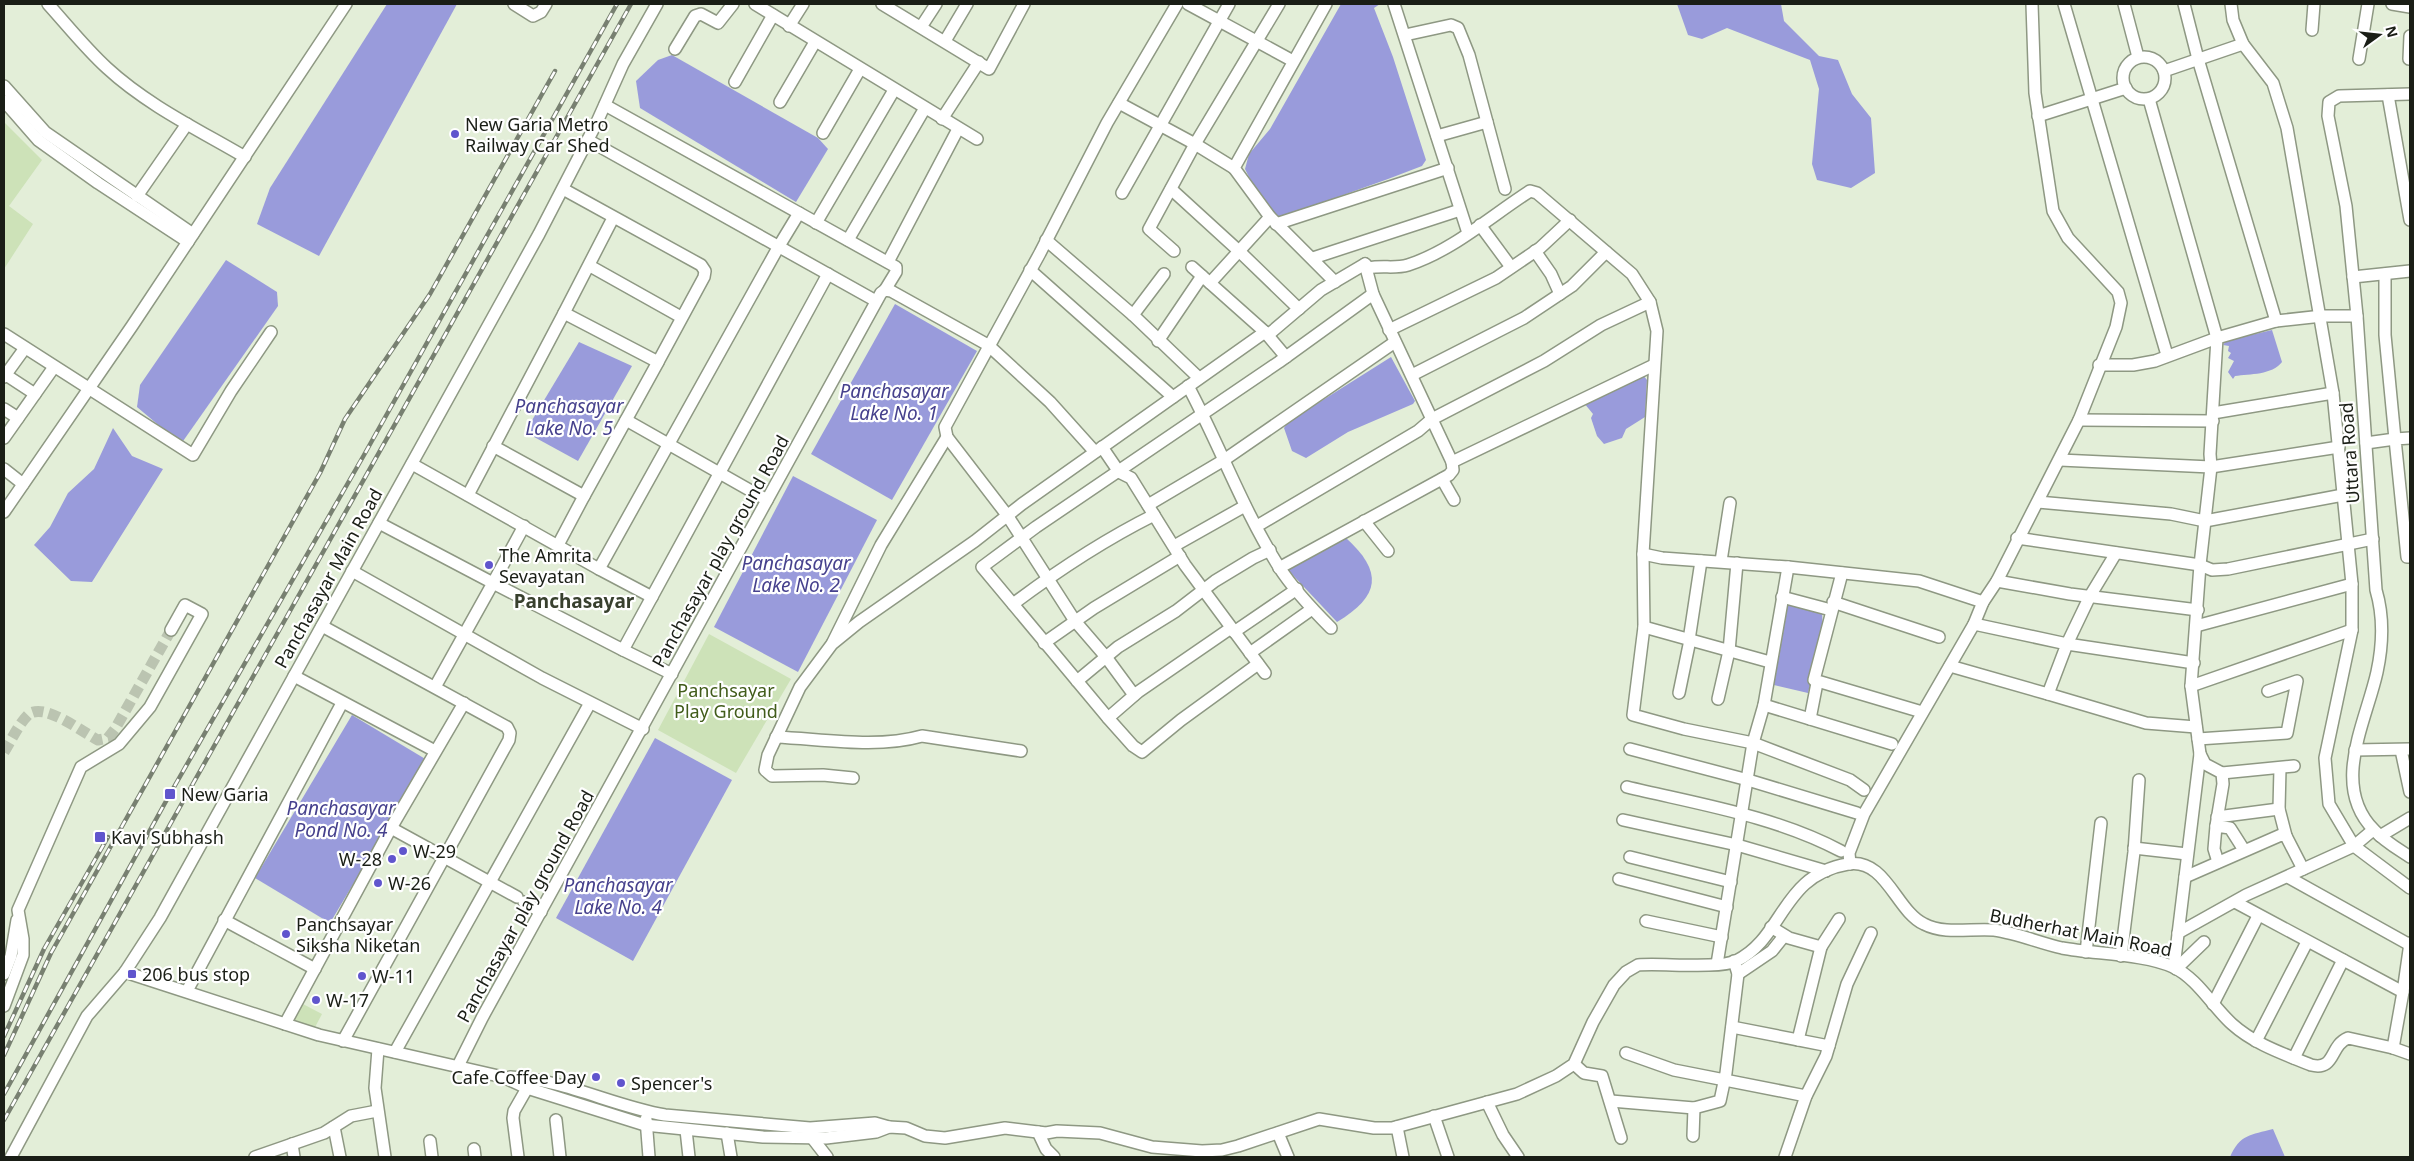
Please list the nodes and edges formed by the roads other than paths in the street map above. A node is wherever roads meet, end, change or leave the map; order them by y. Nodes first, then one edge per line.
1 (48, 4) edge
2 (346, 4) edge
3 (514, 4) edge
4 (546, 4) edge
5 (657, 4) edge
6 (733, 4) edge
7 (755, 4) edge
8 (804, 4) edge
9 (882, 4) edge
10 (936, 4) edge
11 (967, 4) edge
12 (1024, 4) edge
13 (1177, 4) edge
14 (1188, 4) edge
15 (1229, 4) edge
16 (1279, 4) edge
17 (1326, 4) edge
18 (1394, 4) edge
19 (2032, 4) edge
20 (2064, 4) edge
21 (2124, 4) edge
22 (2184, 4) edge
23 (2230, 4) edge
24 (2314, 4) edge
25 (2368, 4) edge
26 (2392, 4) edge
27 (2410, 7) edge
28 (773, 15) junction
29 (1220, 21) junction
30 (789, 26) junction
31 (921, 27) junction
32 (2312, 30) dead end
33 (1405, 36) junction
34 (2410, 36) edge
35 (944, 41) junction
36 (815, 42) junction
37 (1256, 42) junction
38 (2243, 44) junction
39 (675, 49) dead end
40 (2138, 57) junction
41 (2198, 59) junction
42 (2359, 59) dead end
43 (2409, 59) dead end
44 (1293, 61) junction
45 (979, 62) junction
46 (860, 69) junction
47 (2164, 71) junction
48 (735, 82) dead end
49 (4, 86) edge
50 (2126, 88) junction
51 (894, 90) junction
52 (2410, 94) edge
53 (2388, 95) junction
54 (2149, 99) junction
55 (2092, 100) junction
56 (780, 102) dead end
57 (1119, 103) junction
58 (11, 104) edge
59 (605, 106) junction
60 (925, 108) junction
61 (2038, 116) junction
62 (942, 119) junction
63 (1487, 122) junction
64 (187, 124) junction
65 (1159, 125) junction
66 (958, 129) junction
67 (823, 133) dead end
68 (1437, 136) junction
69 (976, 139) dead end
70 (588, 140) junction
71 (1195, 144) junction
72 (245, 157) junction
73 (1234, 168) junction
74 (1448, 168) junction
75 (105, 172) junction
76 (98, 183) junction
77 (563, 189) junction
78 (1171, 189) junction
79 (1506, 189) dead end
80 (1122, 193) dead end
81 (137, 196) junction
82 (1460, 210) junction
83 (799, 213) junction
84 (613, 218) junction
85 (1570, 220) junction
86 (2410, 220) edge
87 (1273, 221) junction
88 (816, 223) junction
89 (1480, 225) junction
90 (1468, 233) junction
91 (191, 238) junction
92 (848, 240) junction
93 (1046, 240) junction
94 (779, 246) junction
95 (1174, 251) dead end
96 (1535, 251) junction
97 (1240, 252) junction
98 (1606, 252) junction
99 (1313, 258) junction
100 (888, 262) junction
101 (1365, 264) junction
102 (590, 266) junction
103 (1192, 267) dead end
104 (1511, 267) junction
105 (1030, 270) junction
106 (2410, 271) edge
107 (828, 274) junction
108 (1164, 274) dead end
109 (2384, 274) junction
110 (2353, 277) junction
111 (1206, 279) junction
112 (1335, 282) junction
113 (886, 290) junction
114 (1373, 294) junction
115 (1560, 294) junction
116 (876, 301) junction
117 (1650, 302) junction
118 (1299, 309) junction
119 (564, 313) junction
120 (1132, 315) junction
121 (2327, 316) junction
122 (2354, 316) junction
123 (681, 317) junction
124 (2276, 321) junction
125 (1389, 330) junction
126 (271, 332) dead end
127 (4, 334) edge
128 (1266, 334) junction
129 (2217, 338) junction
130 (1158, 341) junction
131 (1394, 342) junction
132 (988, 345) junction
133 (25, 348) junction
134 (2168, 355) junction
135 (1286, 357) junction
136 (658, 362) junction
137 (2099, 365) junction
138 (1654, 366) junction
139 (54, 367) junction
140 (1412, 375) junction
141 (5, 376) edge
142 (1199, 378) junction
143 (1188, 386) junction
144 (89, 388) junction
145 (2333, 393) junction
146 (35, 394) junction
147 (1173, 397) junction
148 (4, 409) edge
149 (1203, 413) junction
150 (2213, 417) junction
151 (18, 418) junction
152 (1432, 419) junction
153 (626, 420) junction
154 (2079, 420) junction
155 (947, 437) junction
156 (4, 438) edge
157 (2410, 438) edge
158 (2396, 439) junction
159 (2366, 443) junction
160 (669, 445) junction
161 (493, 446) junction
162 (2339, 447) junction
163 (1099, 450) junction
164 (1224, 460) junction
165 (2060, 460) junction
166 (1452, 462) junction
167 (412, 464) junction
168 (2212, 467) junction
169 (4, 469) edge
170 (1119, 472) junction
171 (719, 473) junction
172 (1442, 479) junction
173 (23, 484) junction
174 (468, 494) junction
175 (2343, 495) junction
176 (584, 496) junction
177 (768, 500) junction
178 (1454, 500) dead end
179 (2038, 502) junction
180 (1730, 503) dead end
181 (1245, 506) junction
182 (1151, 510) junction
183 (4, 512) edge
184 (1007, 515) junction
185 (1364, 521) junction
186 (2205, 521) junction
187 (379, 522) junction
188 (524, 526) junction
189 (1257, 526) junction
190 (1021, 538) junction
191 (2018, 538) junction
192 (2373, 539) junction
193 (2348, 544) junction
194 (558, 545) junction
195 (1270, 550) junction
196 (1177, 551) junction
197 (1388, 551) dead end
198 (2116, 553) junction
199 (1643, 554) junction
200 (2410, 557) edge
201 (1701, 561) junction
202 (1721, 562) junction
203 (1737, 563) junction
204 (2200, 565) junction
205 (1788, 567) junction
206 (599, 568) junction
207 (1280, 568) junction
208 (352, 571) junction
209 (1842, 573) junction
210 (1047, 578) junction
211 (1997, 580) junction
212 (493, 583) junction
213 (2352, 584) junction
214 (1297, 589) junction
215 (1203, 590) junction
216 (652, 596) junction
217 (2090, 596) junction
218 (1782, 597) junction
219 (1984, 602) junction
220 (1013, 604) junction
221 (1832, 606) junction
222 (1312, 609) junction
223 (2198, 610) junction
224 (1075, 622) junction
225 (1974, 624) junction
226 (322, 626) junction
227 (2196, 626) junction
228 (1644, 627) junction
229 (1331, 628) dead end
230 (171, 630) tunnel mouth
231 (1232, 630) junction
232 (2352, 630) junction
233 (465, 635) junction
234 (1939, 637) dead end
235 (1690, 640) junction
236 (1044, 643) junction
237 (832, 644) junction
238 (2067, 644) junction
239 (623, 650) junction
240 (1729, 651) junction
241 (1250, 653) junction
242 (1106, 657) junction
243 (1770, 662) junction
244 (2194, 663) junction
245 (1950, 666) junction
246 (672, 674) junction
247 (294, 676) junction
248 (1077, 681) junction
249 (1817, 683) junction
250 (2191, 686) junction
251 (435, 687) junction
252 (2268, 691) dead end
253 (1679, 693) dead end
254 (2048, 694) junction
255 (1134, 695) junction
256 (1718, 699) dead end
257 (342, 703) junction
258 (464, 703) junction
259 (590, 703) junction
260 (1764, 705) junction
261 (1922, 712) junction
262 (1108, 718) junction
263 (1810, 719) junction
264 (2196, 727) junction
265 (642, 729) junction
266 (776, 737) junction
267 (2198, 740) junction
268 (1753, 743) junction
269 (1892, 744) dead end
270 (1630, 749) dead end
271 (2406, 749) edge
272 (435, 750) junction
273 (2355, 750) junction
274 (1021, 752) dead end
275 (2200, 754) junction
276 (2294, 766) dead end
277 (2280, 768) junction
278 (2222, 773) junction
279 (853, 778) dead end
280 (1748, 780) junction
281 (2139, 780) dead end
282 (1626, 787) dead end
283 (1864, 790) dead end
284 (2410, 792) edge
285 (2278, 809) junction
286 (1857, 813) dead end
287 (1742, 815) junction
288 (2410, 818) edge
289 (1623, 820) dead end
290 (2217, 821) junction
291 (2101, 823) dead end
292 (391, 828) junction
293 (2376, 833) junction
294 (2286, 836) junction
295 (1737, 845) junction
296 (2354, 846) junction
297 (2134, 848) junction
298 (2244, 850) junction
299 (1841, 851) dead end
300 (2187, 854) junction
301 (1630, 857) dead end
302 (2410, 857) edge
303 (444, 859) junction
304 (2218, 862) junction
305 (1850, 864) junction
306 (2303, 869) junction
307 (1826, 871) junction
308 (2185, 877) junction
309 (2288, 877) junction
310 (1619, 879) dead end
311 (1730, 882) junction
312 (490, 883) junction
313 (2410, 888) edge
314 (2236, 902) junction
315 (1727, 907) junction
316 (18, 910) junction
317 (541, 912) junction
318 (2258, 916) junction
319 (224, 920) junction
320 (1839, 920) dead end
321 (1646, 921) dead end
322 (1771, 926) junction
323 (1871, 933) dead end
324 (2178, 933) junction
325 (1722, 936) junction
326 (1784, 936) junction
327 (2204, 942) dead end
328 (2307, 942) junction
329 (2410, 944) edge
330 (1820, 947) junction
331 (2086, 952) junction
332 (2121, 956) junction
333 (2343, 960) junction
334 (1734, 962) junction
335 (1717, 964) junction
336 (2175, 968) junction
337 (315, 969) junction
338 (125, 972) junction
339 (4, 974) edge
340 (1738, 974) junction
341 (187, 991) junction
342 (2403, 992) junction
343 (2213, 1004) junction
344 (4, 1006) edge
345 (286, 1024) junction
346 (1732, 1027) junction
347 (1798, 1040) junction
348 (342, 1041) junction
349 (2256, 1041) junction
350 (1829, 1046) junction
351 (2393, 1048) junction
352 (378, 1049) junction
353 (395, 1052) junction
354 (1626, 1053) dead end
355 (2410, 1054) edge
356 (2294, 1058) junction
357 (1574, 1064) junction
358 (458, 1066) junction
359 (1724, 1079) junction
360 (530, 1083) junction
361 (1806, 1096) junction
362 (1611, 1101) junction
363 (1487, 1102) junction
364 (1694, 1108) junction
365 (378, 1111) junction
366 (646, 1112) junction
367 (676, 1116) junction
368 (1434, 1116) junction
369 (556, 1120) dead end
370 (646, 1125) junction
371 (334, 1127) junction
372 (681, 1129) junction
373 (727, 1132) junction
374 (1278, 1133) junction
375 (811, 1134) junction
376 (1399, 1135) junction
377 (1694, 1136) dead end
378 (1621, 1138) dead end
379 (430, 1141) dead end
380 (292, 1144) junction
381 (1045, 1145) edge
382 (11, 1157) edge
383 (255, 1157) edge
384 (294, 1157) edge
385 (340, 1157) edge
386 (385, 1157) edge
387 (432, 1157) edge
388 (518, 1157) edge
389 (560, 1157) edge
390 (648, 1157) edge
391 (689, 1157) edge
392 (731, 1157) edge
393 (827, 1157) edge
394 (1288, 1157) edge
395 (1403, 1157) edge
396 (1448, 1157) edge
397 (1518, 1157) edge
398 (1785, 1157) edge

1 - 64 street
2 - 72 street
3 - 4 street
5 - 59 street, Panchasayar Main Road
6 - 39 street
7 - 28 street
8 - 30 street
9 - 31 street
10 - 31 street
11 - 35 street
12 - 45 street
13 - 57 street
14 - 29 street
15 - 29 street
16 - 37 street
17 - 44 street
18 - 33 street
19 - 61 street
20 - 55 street
21 - 40 street
22 - 41 street
23 - 38 street
24 - 32 street
25 - 42 street
26 - 27 street
28 - 30 street
28 - 48 street
29 - 37 street
29 - 65 street
30 - 36 street
31 - 35 street
33 - 63 street
33 - 68 street
34 - 43 street
35 - 45 street
36 - 46 street
36 - 56 street
37 - 44 street
37 - 71 street
38 - 41 street
38 - 121 street
40 - 47 street
40 - 50 street
41 - 47 street
41 - 124 street
44 - 73 street
45 - 62 street
46 - 51 street
46 - 67 street
47 - 54 street
49 - 58 street
50 - 54 street
50 - 55 street
51 - 60 street
51 - 88 street
52 - 53 street, Uttara Road
53 - 86 street
53 - 110 street, Uttara Road
54 - 129 street
55 - 61 street
55 - 134 street
57 - 65 street
57 - 93 street
58 - 75 street
58 - 76 street
59 - 70 street, Panchasayar Main Road
59 - 83 street
60 - 62 street
60 - 92 street
61 - 137 street
62 - 66 street
63 - 68 street
63 - 79 street
64 - 72 street
64 - 81 street
65 - 71 street
65 - 80 street
66 - 69 street
66 - 100 street
68 - 74 street
70 - 77 street, Panchasayar Main Road
70 - 94 street
71 - 73 street
71 - 78 street
72 - 91 street
73 - 87 street
74 - 82 street
74 - 87 street
75 - 76 street
75 - 81 street
76 - 91 street
77 - 84 street
77 - 167 street, Panchasayar Main Road
78 - 95 street
78 - 97 street
81 - 91 street
82 - 90 street
82 - 99 street
83 - 88 street
83 - 94 street
84 - 102 street
84 - 123 street
85 - 89 street
85 - 96 street
85 - 98 street
87 - 97 street
87 - 99 street
88 - 92 street
89 - 90 street
89 - 104 street
90 - 101 street
91 - 144 street
92 - 100 street
93 - 105 street
93 - 120 street
94 - 107 street
94 - 160 street
96 - 104 street
96 - 115 street
97 - 111 street
97 - 118 street
98 - 115 street
98 - 117 street
99 - 112 street
100 - 113 street, Panchasayar play ground Road
101 - 112 street
101 - 114 street
102 - 119 street
102 - 123 street
103 - 111 street
104 - 125 street
105 - 132 street
105 - 147 street
106 - 109 street
107 - 116 street
107 - 171 street
108 - 120 street
109 - 110 street
109 - 158 street
110 - 122 street, Uttara Road
111 - 128 street
111 - 130 street
112 - 118 street
113 - 116 street, Panchasayar play ground Road
113 - 132 street
114 - 125 street
114 - 135 street
115 - 140 street
116 - 177 street, Panchasayar play ground Road
117 - 138 street
117 - 152 street
118 - 128 street
119 - 136 street
119 - 161 street
120 - 130 street
121 - 122 street
121 - 124 street
121 - 145 street
122 - 159 street, Uttara Road
123 - 136 street
124 - 129 street
125 - 131 street
126 - 144 street
127 - 133 street
128 - 135 street
128 - 142 street
129 - 134 street
129 - 150 street
130 - 142 street
131 - 140 street
131 - 164 street
132 - 155 street
132 - 163 street
133 - 139 street
133 - 141 street
134 - 137 street
135 - 149 street
136 - 153 street
137 - 154 street
138 - 166 street
138 - 199 street
139 - 144 street
139 - 146 street
140 - 152 street
141 - 146 street
142 - 143 street
143 - 147 street
143 - 149 street
144 - 173 street
145 - 150 street
145 - 162 street
146 - 151 street
147 - 163 street
148 - 151 street
149 - 164 street
149 - 170 street
150 - 154 street
150 - 168 street
151 - 156 street
152 - 166 street
152 - 189 street
153 - 160 street
153 - 176 street
154 - 165 street
155 - 184 street
155 - 237 street
157 - 158 street
158 - 159 street
158 - 200 street
159 - 192 street, Uttara Road
160 - 171 street
160 - 206 street
161 - 174 street
161 - 176 street
162 - 168 street
162 - 175 street
163 - 170 street
163 - 184 street
164 - 181 street
164 - 182 street
165 - 168 street
165 - 179 street
166 - 172 street
167 - 174 street
167 - 187 street, Panchasayar Main Road
168 - 186 street
169 - 173 street
170 - 182 street
170 - 190 street
171 - 177 street
171 - 216 street
172 - 178 street
172 - 185 street
173 - 183 street
174 - 188 street
175 - 186 street
175 - 193 street
176 - 194 street
177 - 246 street, Panchasayar play ground Road
179 - 186 street
179 - 191 street
180 - 202 street
181 - 189 street
181 - 196 street
182 - 196 street
182 - 210 street
184 - 190 street
184 - 237 street
185 - 197 street
185 - 207 street
186 - 204 street
187 - 208 street, Panchasayar Main Road
187 - 212 street
188 - 194 street
188 - 212 street
189 - 195 street
190 - 210 street
190 - 220 street
191 - 198 street
191 - 211 street
192 - 193 street
192 - 273 street, Uttara Road
193 - 204 street
193 - 213 street
194 - 206 street
195 - 207 street
195 - 215 street
196 - 215 street
196 - 224 street
198 - 204 street
198 - 217 street
199 - 201 street
199 - 228 street
201 - 202 street
201 - 235 street
202 - 203 street
203 - 205 street
203 - 240 street
204 - 223 street
205 - 209 street
205 - 218 street
206 - 216 street
207 - 214 street
208 - 226 street, Panchasayar Main Road
208 - 233 street
209 - 219 street
209 - 221 street
210 - 220 street
210 - 224 street
211 - 217 street
211 - 219 street
212 - 233 street
212 - 239 street
213 - 227 street
213 - 232 street
214 - 222 street
214 - 231 street
215 - 231 street
215 - 242 street
216 - 239 street
217 - 223 street
217 - 238 street
218 - 221 street
218 - 243 street
219 - 225 street
220 - 236 street
221 - 234 street
221 - 249 street
222 - 229 street
222 - 241 street
223 - 227 street
224 - 236 street
224 - 242 street
225 - 238 street
225 - 245 street
226 - 247 street, Panchasayar Main Road
226 - 251 street
227 - 244 street
228 - 235 street
228 - 268 street
230 - 316 street
231 - 241 street
231 - 255 street
232 - 250 street
232 - 296 street
233 - 251 street
233 - 259 street
235 - 240 street
235 - 253 street
236 - 248 street
237 - 266 street
238 - 244 street
238 - 254 street
239 - 246 street
240 - 243 street
240 - 256 street
241 - 262 street
242 - 248 street
242 - 255 street
243 - 260 street
244 - 250 street
245 - 254 street
245 - 261 street
246 - 265 street, Panchasayar play ground Road
247 - 257 street
247 - 338 street, Panchasayar Main Road
248 - 262 street
249 - 261 street
249 - 263 street
250 - 264 street
251 - 258 street
252 - 267 street
254 - 264 street
255 - 262 street
257 - 272 street
257 - 319 street
258 - 272 street
258 - 303 street
259 - 265 street
259 - 312 street
260 - 263 street
260 - 268 street
261 - 305 street
263 - 269 street
264 - 267 street
265 - 317 street, Panchasayar play ground Road
266 - 274 street
266 - 279 street
267 - 275 street
268 - 280 street
268 - 283 street
270 - 280 street
271 - 273 street
271 - 284 street
272 - 292 street
273 - 293 street, Uttara Road
275 - 278 street
275 - 300 street
276 - 277 street
277 - 278 street
277 - 285 street
278 - 290 street
280 - 286 street
280 - 287 street
281 - 297 street
282 - 287 street
285 - 290 street
285 - 294 street
287 - 295 street
287 - 299 street
288 - 293 street
289 - 295 street
290 - 298 street
290 - 304 street
291 - 331 street
292 - 303 street
292 - 337 street
293 - 296 street
293 - 302 street, Uttara Road
294 - 298 street
294 - 306 street
295 - 307 street
295 - 311 street
296 - 306 street
296 - 313 street
297 - 300 street
297 - 332 street
298 - 304 street
300 - 308 street
301 - 311 street
303 - 312 street
303 - 348 street
304 - 308 street
305 - 307 street
305 - 331 street, Budherhat Main Road
306 - 309 street
307 - 322 street
308 - 324 street
309 - 314 street
309 - 329 street
310 - 315 street
311 - 315 street
312 - 317 street
312 - 353 street
314 - 318 street
314 - 324 street
315 - 325 street
316 - 339 street
316 - 344 street
317 - 358 street, Panchasayar play ground Road
318 - 328 street
318 - 343 street
319 - 337 street
319 - 341 street
320 - 330 street
321 - 325 street
322 - 326 street
322 - 334 street
323 - 350 street
324 - 336 street
325 - 335 street
326 - 330 street
326 - 340 street
327 - 336 street
328 - 333 street
328 - 349 street
329 - 342 street
330 - 347 street
331 - 332 street, Budherhat Main Road
332 - 336 street, Budherhat Main Road
333 - 342 street
333 - 356 street
334 - 335 street
334 - 340 street
335 - 357 street
336 - 343 street, Budherhat Main Road
337 - 345 street
338 - 341 street
338 - 382 street, Panchasayar Main Road
340 - 346 street
341 - 345 street
342 - 351 street
343 - 349 street, Budherhat Main Road
345 - 348 street
346 - 347 street
346 - 359 street
347 - 350 street
348 - 352 street
349 - 356 street, Budherhat Main Road
350 - 361 street
351 - 355 street, Budherhat Main Road
351 - 356 street, Budherhat Main Road
352 - 353 street
352 - 365 street
353 - 358 street
354 - 359 street
357 - 362 street
357 - 363 street
358 - 360 street
359 - 361 street
359 - 364 street
360 - 366 street
360 - 370 street
360 - 388 street
361 - 398 street
362 - 364 street
362 - 378 street
363 - 368 street
363 - 397 street
364 - 377 street
365 - 371 street
365 - 386 street
366 - 367 street
366 - 370 street
367 - 372 street
367 - 375 street
368 - 376 street
368 - 396 street
369 - 389 street
370 - 372 street
370 - 390 street
371 - 380 street
371 - 385 street
372 - 373 street
372 - 391 street
373 - 375 street
373 - 392 street
374 - 376 street
374 - 381 street
374 - 394 street
375 - 381 street
375 - 393 street
376 - 395 street
379 - 387 street
380 - 383 street
380 - 384 street

